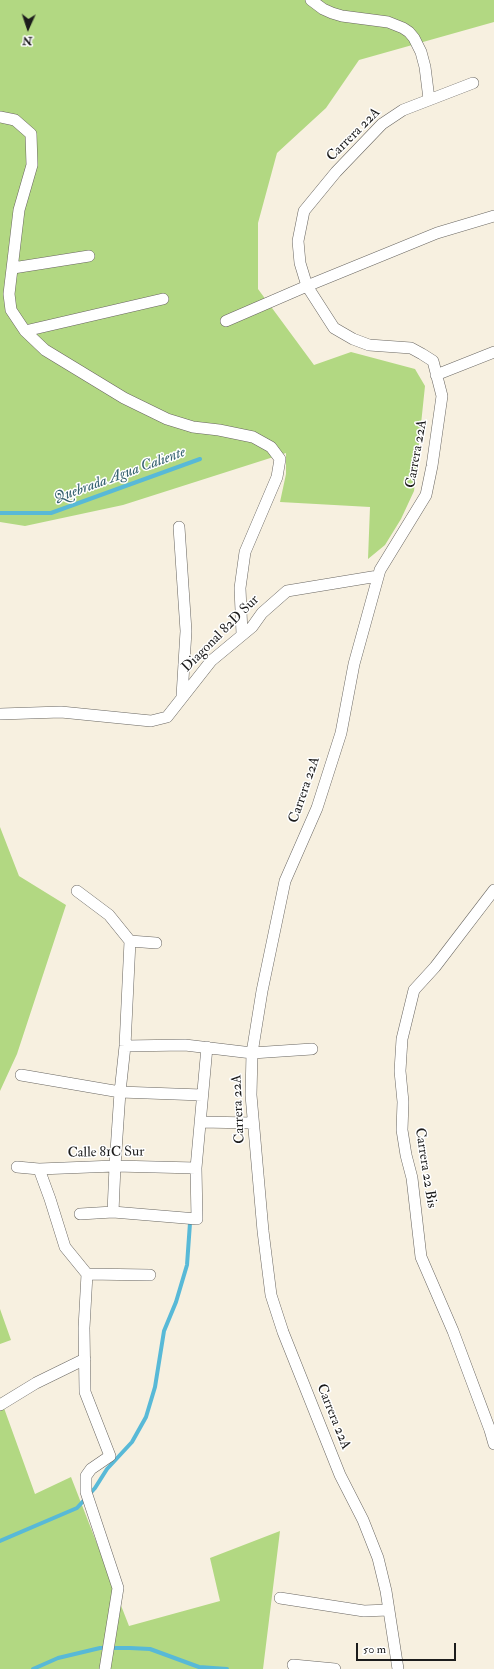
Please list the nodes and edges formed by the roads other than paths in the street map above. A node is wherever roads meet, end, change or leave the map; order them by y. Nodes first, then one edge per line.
1 (311, 0) edge
2 (473, 83) dead end
3 (429, 100) junction
4 (0, 117) edge
5 (494, 216) edge
6 (89, 256) dead end
7 (13, 268) junction
8 (307, 286) junction
9 (5, 294) edge
10 (163, 299) dead end
11 (226, 321) dead end
12 (25, 331) junction
13 (494, 352) edge
14 (436, 375) junction
15 (179, 527) dead end
16 (378, 576) junction
17 (242, 634) junction
18 (182, 696) junction
19 (0, 714) edge
20 (494, 890) edge
21 (77, 892) dead end
22 (130, 941) junction
23 (156, 943) dead end
24 (126, 1046) junction
25 (207, 1047) junction
26 (312, 1049) dead end
27 (252, 1053) junction
28 (21, 1075) dead end
29 (120, 1092) junction
30 (202, 1095) junction
31 (200, 1122) junction
32 (253, 1123) junction
33 (115, 1166) junction
34 (17, 1167) dead end
35 (196, 1168) junction
36 (39, 1169) junction
37 (113, 1212) junction
38 (80, 1214) dead end
39 (86, 1274) junction
40 (150, 1275) dead end
41 (84, 1359) junction
42 (0, 1405) edge
43 (494, 1444) edge
44 (280, 1598) dead end
45 (388, 1610) junction
46 (293, 1665) dead end
47 (105, 1669) edge
48 (335, 1669) edge
49 (398, 1669) edge

1 - 3 street
2 - 3 street, Carrera 22A
3 - 8 street, Carrera 22A
4 - 7 street
5 - 8 street
6 - 7 street
7 - 9 street
8 - 11 street
8 - 14 street, Carrera 22A
9 - 12 street
10 - 12 street
12 - 17 street
13 - 14 street
14 - 16 street, Carrera 22A
15 - 18 street
16 - 17 street, Diagonal 82D Sur
16 - 27 street, Carrera 22A
17 - 18 street, Diagonal 82D Sur
18 - 19 street, Diagonal 82D Sur
20 - 43 street, Carrera 22 Bis
21 - 22 street
22 - 23 street
22 - 24 street
24 - 25 street
24 - 29 street
25 - 27 street
25 - 30 street
26 - 27 street
27 - 32 street, Carrera 22A
28 - 29 street
29 - 30 street
29 - 33 street
30 - 31 street
31 - 32 street
31 - 35 street
32 - 45 street, Carrera 22A
33 - 35 street, Calle 81C Sur
33 - 36 street, Calle 81C Sur
33 - 37 street
34 - 36 street, Calle 81C Sur
35 - 37 street
36 - 39 street
37 - 38 street
39 - 40 street
39 - 41 street
41 - 42 street
41 - 47 street
44 - 45 street
45 - 49 street, Carrera 22A
46 - 48 street

